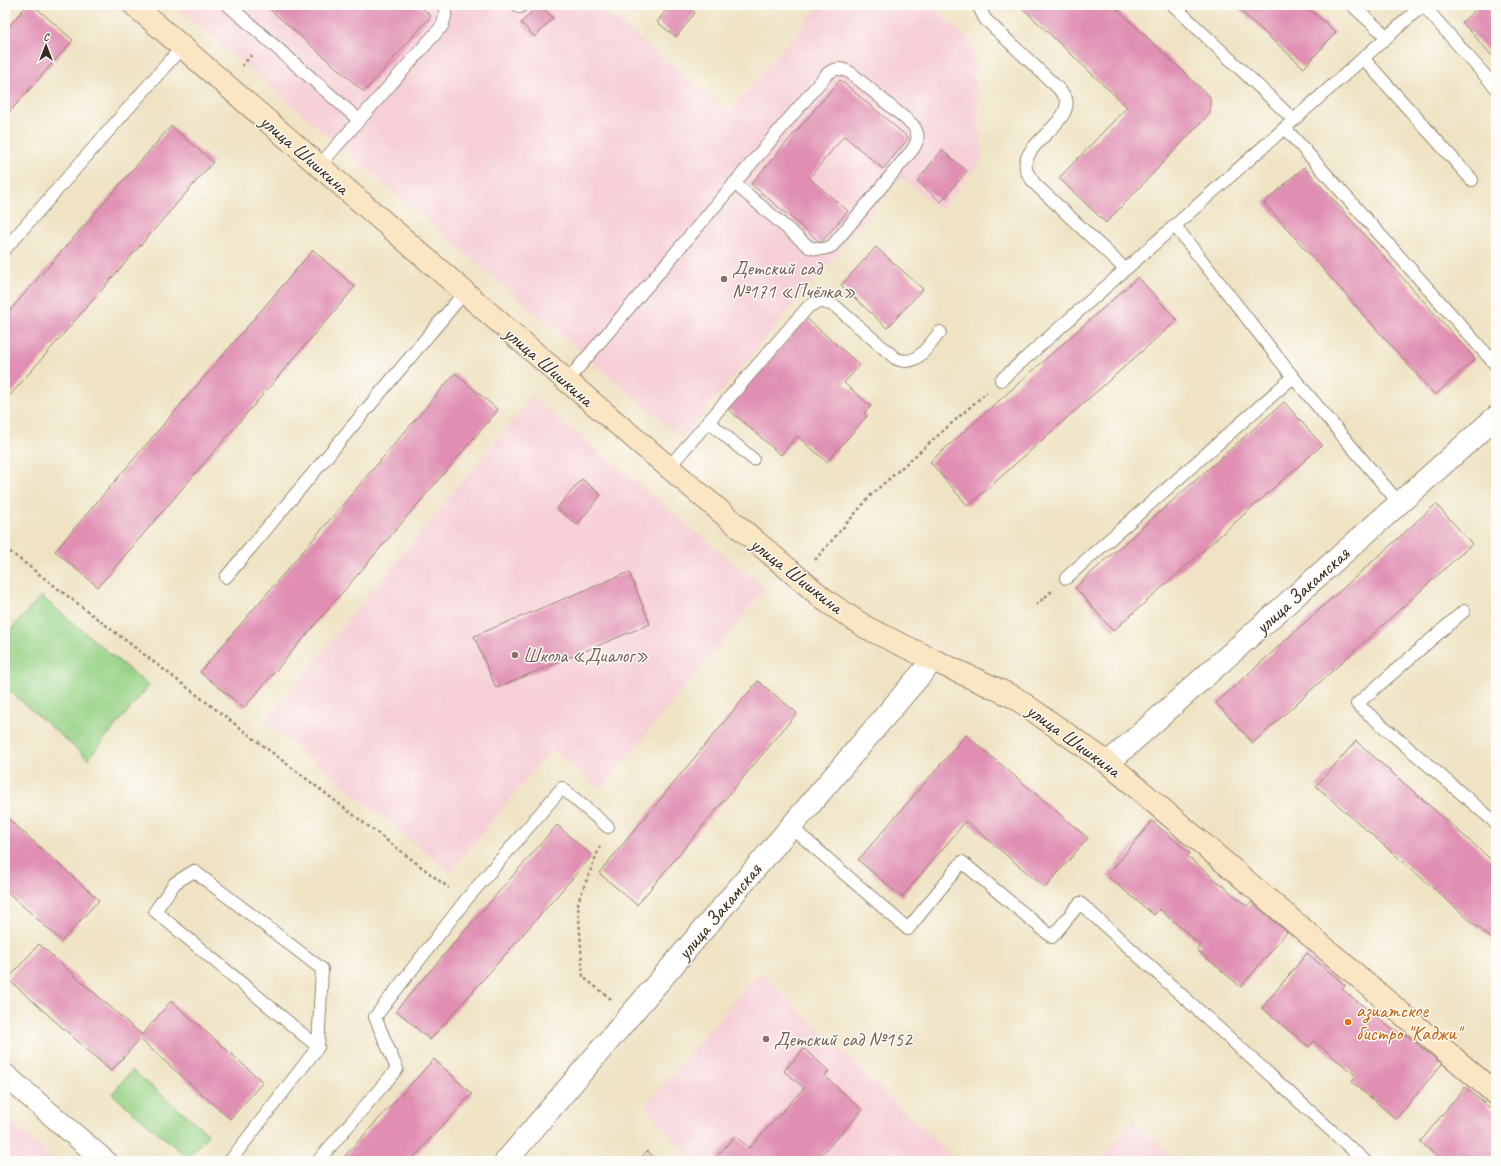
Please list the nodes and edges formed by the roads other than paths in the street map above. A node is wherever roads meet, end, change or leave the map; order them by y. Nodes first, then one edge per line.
1 (134, 5) edge
2 (228, 5) edge
3 (443, 5) edge
4 (980, 5) edge
5 (1173, 5) edge
6 (1352, 5) edge
7 (1423, 5) edge
8 (1387, 37) junction
9 (182, 47) junction
10 (1364, 58) junction
11 (1496, 88) edge
12 (359, 120) junction
13 (1294, 120) junction
14 (1285, 128) junction
15 (319, 166) junction
16 (1472, 180) dead end
17 (734, 183) junction
18 (1175, 226) junction
19 (5, 249) edge
20 (1125, 270) junction
21 (464, 293) junction
22 (940, 332) dead end
23 (1496, 365) edge
24 (1293, 377) junction
25 (1001, 380) road end
26 (566, 382) junction
27 (1496, 417) edge
28 (709, 422) junction
29 (752, 459) dead end
30 (668, 468) junction
31 (1399, 503) junction
32 (226, 577) dead end
33 (1066, 578) dead end
34 (1464, 611) dead end
35 (933, 660) junction
36 (1108, 763) junction
37 (1496, 823) edge
38 (608, 827) road end
39 (791, 827) junction
40 (318, 1047) junction
41 (5, 1075) edge
42 (1495, 1092) edge
43 (105, 1161) edge
44 (230, 1161) edge
45 (318, 1161) edge
46 (506, 1161) edge
47 (1365, 1161) edge

1 - 9 street, улица Шишкина
2 - 12 lane
3 - 12 lane
4 - 20 lane
5 - 13 lane
6 - 8 lane
7 - 8 lane
7 - 11 lane
8 - 10 lane
9 - 15 street, улица Шишкина
9 - 19 lane
10 - 13 lane
10 - 16 lane
12 - 15 lane
13 - 14 lane
14 - 18 lane
14 - 23 lane
15 - 21 street, улица Шишкина
17 - 17 lane
17 - 26 lane
18 - 20 lane
18 - 24 lane
20 - 25 lane
21 - 26 street, улица Шишкина
21 - 32 lane
22 - 28 lane
24 - 31 lane
24 - 33 lane
26 - 30 street, улица Шишкина
27 - 31 street, улица Закамская
28 - 29 lane
28 - 30 lane
30 - 35 street, улица Шишкина
31 - 36 street, улица Закамская
34 - 37 lane
35 - 36 street, улица Шишкина
35 - 39 street, улица Закамская
36 - 42 street, улица Шишкина
38 - 45 lane
39 - 46 street, улица Закамская
39 - 47 lane
40 - 40 lane
40 - 44 lane
41 - 43 street

